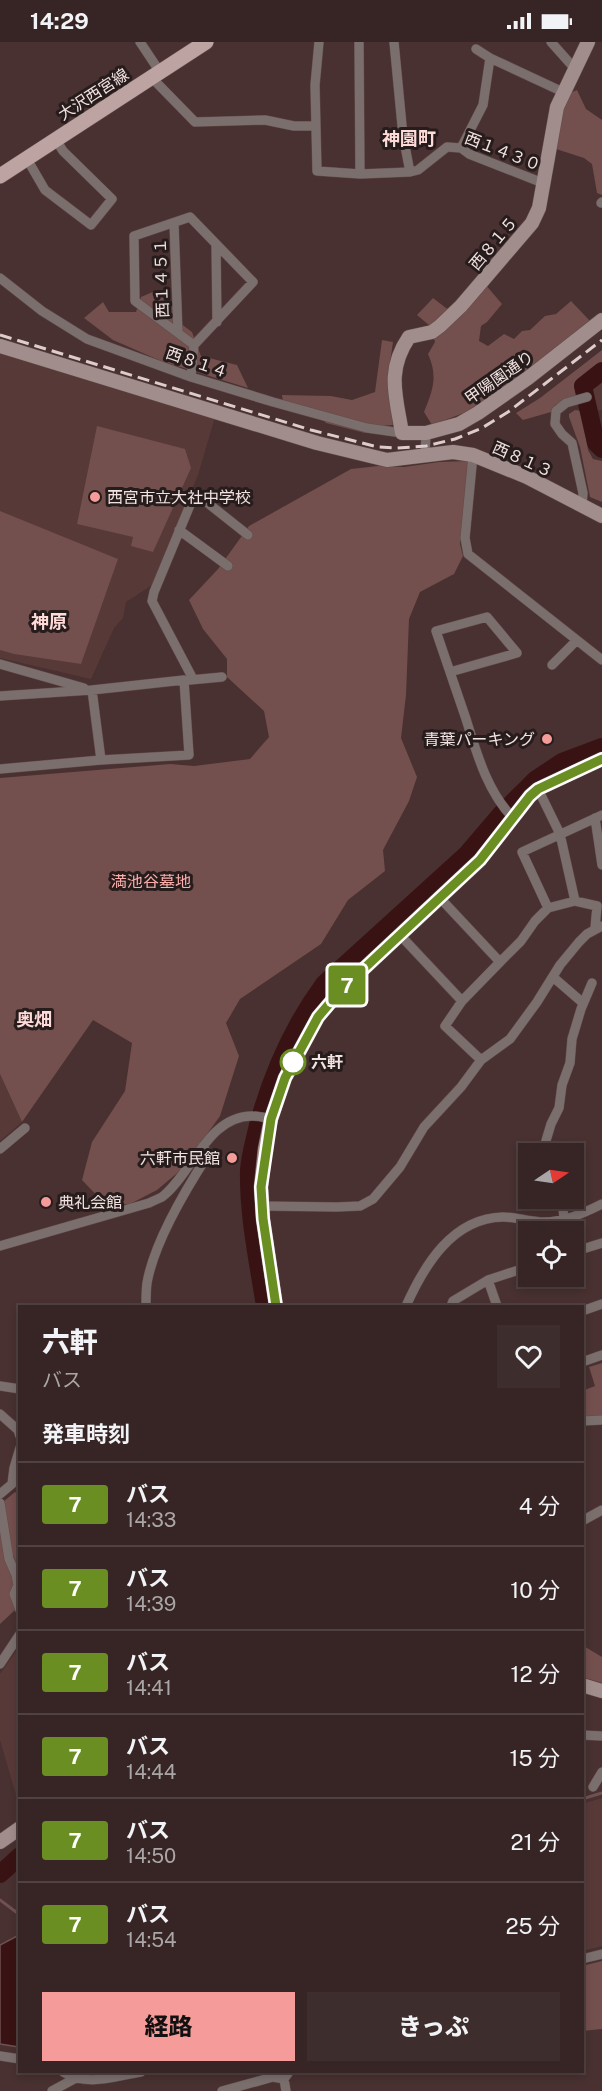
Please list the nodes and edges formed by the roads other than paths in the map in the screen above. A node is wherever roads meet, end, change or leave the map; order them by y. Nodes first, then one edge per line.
1 (140, 42) edge
2 (320, 42) edge
3 (359, 42) edge
4 (394, 42) edge
5 (551, 42) edge
6 (588, 42) edge
7 (198, 44) edge
8 (476, 50) dead end
9 (490, 58) junction
10 (575, 69) junction
11 (156, 75) junction
12 (563, 92) junction
13 (316, 126) junction
14 (56, 140) junction
15 (461, 148) junction
16 (27, 159) junction
17 (410, 172) junction
18 (360, 174) junction
19 (0, 176) edge
20 (543, 183) junction
21 (174, 223) junction
22 (216, 244) junction
23 (0, 278) edge
24 (602, 320) edge
25 (217, 322) junction
26 (178, 333) junction
27 (194, 345) junction
28 (0, 346) edge
29 (191, 377) junction
30 (587, 397) dead end
31 (402, 433) junction
32 (426, 433) junction
33 (473, 454) junction
34 (425, 457) junction
35 (582, 505) junction
36 (602, 516) edge
37 (179, 530) junction
38 (248, 535) dead end
39 (228, 566) dead end
40 (576, 641) junction
41 (602, 660) edge
42 (0, 664) edge
43 (552, 665) dead end
44 (450, 672) junction
45 (222, 677) dead end
46 (189, 680) junction
47 (92, 690) junction
48 (0, 696) edge
49 (602, 759) edge
50 (100, 760) junction
51 (0, 769) edge
52 (538, 789) junction
53 (598, 817) edge
54 (513, 818) junction
55 (560, 834) junction
56 (602, 865) edge
57 (440, 898) junction
58 (575, 901) junction
59 (599, 905) edge
60 (548, 908) junction
61 (598, 927) edge
62 (400, 935) junction
63 (500, 962) junction
64 (553, 977) junction
65 (592, 983) dead end
66 (462, 1001) junction
67 (583, 1003) junction
68 (481, 1060) junction
69 (263, 1117) junction
70 (25, 1128) dead end
71 (545, 1143) edge
72 (203, 1146) junction
73 (0, 1149) edge
74 (602, 1204) edge
75 (261, 1206) junction
76 (563, 1209) edge
77 (564, 1219) junction
78 (602, 1243) edge
79 (0, 1246) edge
80 (584, 1249) edge
81 (518, 1270) edge
82 (488, 1280) junction
83 (602, 1304) edge
84 (146, 1305) edge
85 (276, 1305) edge
86 (406, 1305) edge
87 (451, 1305) edge
88 (498, 1305) edge
89 (584, 1310) edge
90 (602, 1355) edge
91 (584, 1361) edge
92 (0, 1386) edge
93 (18, 1389) edge
94 (0, 1414) edge
95 (602, 1420) edge
96 (584, 1421) edge
97 (18, 1431) edge
98 (18, 1455) edge
99 (16, 1486) edge
100 (0, 1494) edge
101 (0, 1503) edge
102 (602, 1510) edge
103 (584, 1520) edge
104 (18, 1585) edge
105 (18, 1585) edge
106 (18, 1605) edge
107 (18, 1637) edge
108 (0, 1664) edge
109 (584, 1686) edge
110 (602, 1691) edge
111 (584, 1735) edge
112 (602, 1736) edge
113 (602, 1772) edge
114 (593, 1786) dead end
115 (18, 1829) edge
116 (0, 1842) edge
117 (602, 1954) edge
118 (584, 1958) edge
119 (0, 2056) edge
120 (18, 2060) edge
121 (65, 2073) edge
122 (135, 2073) edge
123 (287, 2075) edge
124 (74, 2079) junction
125 (52, 2091) edge
126 (222, 2091) edge
127 (286, 2091) edge

1 - 11 street
2 - 13 street
3 - 18 street
4 - 17 street
5 - 10 street
6 - 10 street, 西８１５
7 - 11 main road, 大沢西宮線
8 - 9 street
9 - 12 street
9 - 15 street
10 - 12 street, 西８１５
11 - 13 street
11 - 14 main road, 大沢西宮線
12 - 20 street, 西８１５
13 - 18 street
14 - 16 main road, 大沢西宮線
14 - 16 street
15 - 17 street, 西１４３０
15 - 20 street, 西１４３０
16 - 19 main road, 大沢西宮線
17 - 18 street
20 - 31 street, 西８１５
21 - 22 street
21 - 26 street, 西１４５１
21 - 26 street
22 - 25 street
22 - 25 street
23 - 29 street, 西８１４
24 - 32 street, 甲陽園通り
25 - 27 street
26 - 27 street
27 - 29 street
28 - 34 street, 西８１３
29 - 31 street, 西８１４
30 - 35 street
31 - 32 street, 甲陽園通り
32 - 34 street
33 - 34 street, 西８１３
33 - 35 street, 西８１３
33 - 40 street
35 - 36 street, 西８１３
37 - 38 street
37 - 39 street
37 - 46 street
40 - 41 street
40 - 43 street
42 - 47 street
44 - 44 street
44 - 54 street
45 - 46 street
46 - 47 street
46 - 50 street
47 - 48 street
47 - 50 street
49 - 52 street
50 - 51 street
52 - 54 street
52 - 55 street
53 - 55 street
53 - 56 street
54 - 57 street
55 - 58 street
55 - 60 street
57 - 62 street
57 - 63 street
58 - 59 street
58 - 60 street
59 - 61 street
60 - 63 street
61 - 64 street
62 - 66 street
62 - 69 street
63 - 66 street
64 - 67 street
64 - 68 street
65 - 67 street
66 - 68 street
67 - 71 street
68 - 75 street
69 - 72 street
69 - 75 street
70 - 73 street
72 - 79 street
72 - 84 street
74 - 77 street
75 - 85 street
76 - 77 street
77 - 86 street
78 - 80 street
81 - 82 street
82 - 87 street
82 - 88 street
83 - 89 street
90 - 91 street
92 - 93 street
94 - 97 street
95 - 96 street
98 - 99 street
99 - 100 street
101 - 104 street
102 - 103 street
105 - 106 street
107 - 108 street
109 - 110 street
111 - 112 street
113 - 114 street
115 - 116 street
117 - 118 street
119 - 120 street
121 - 124 street
122 - 124 street
123 - 126 street
123 - 127 street
124 - 125 street

